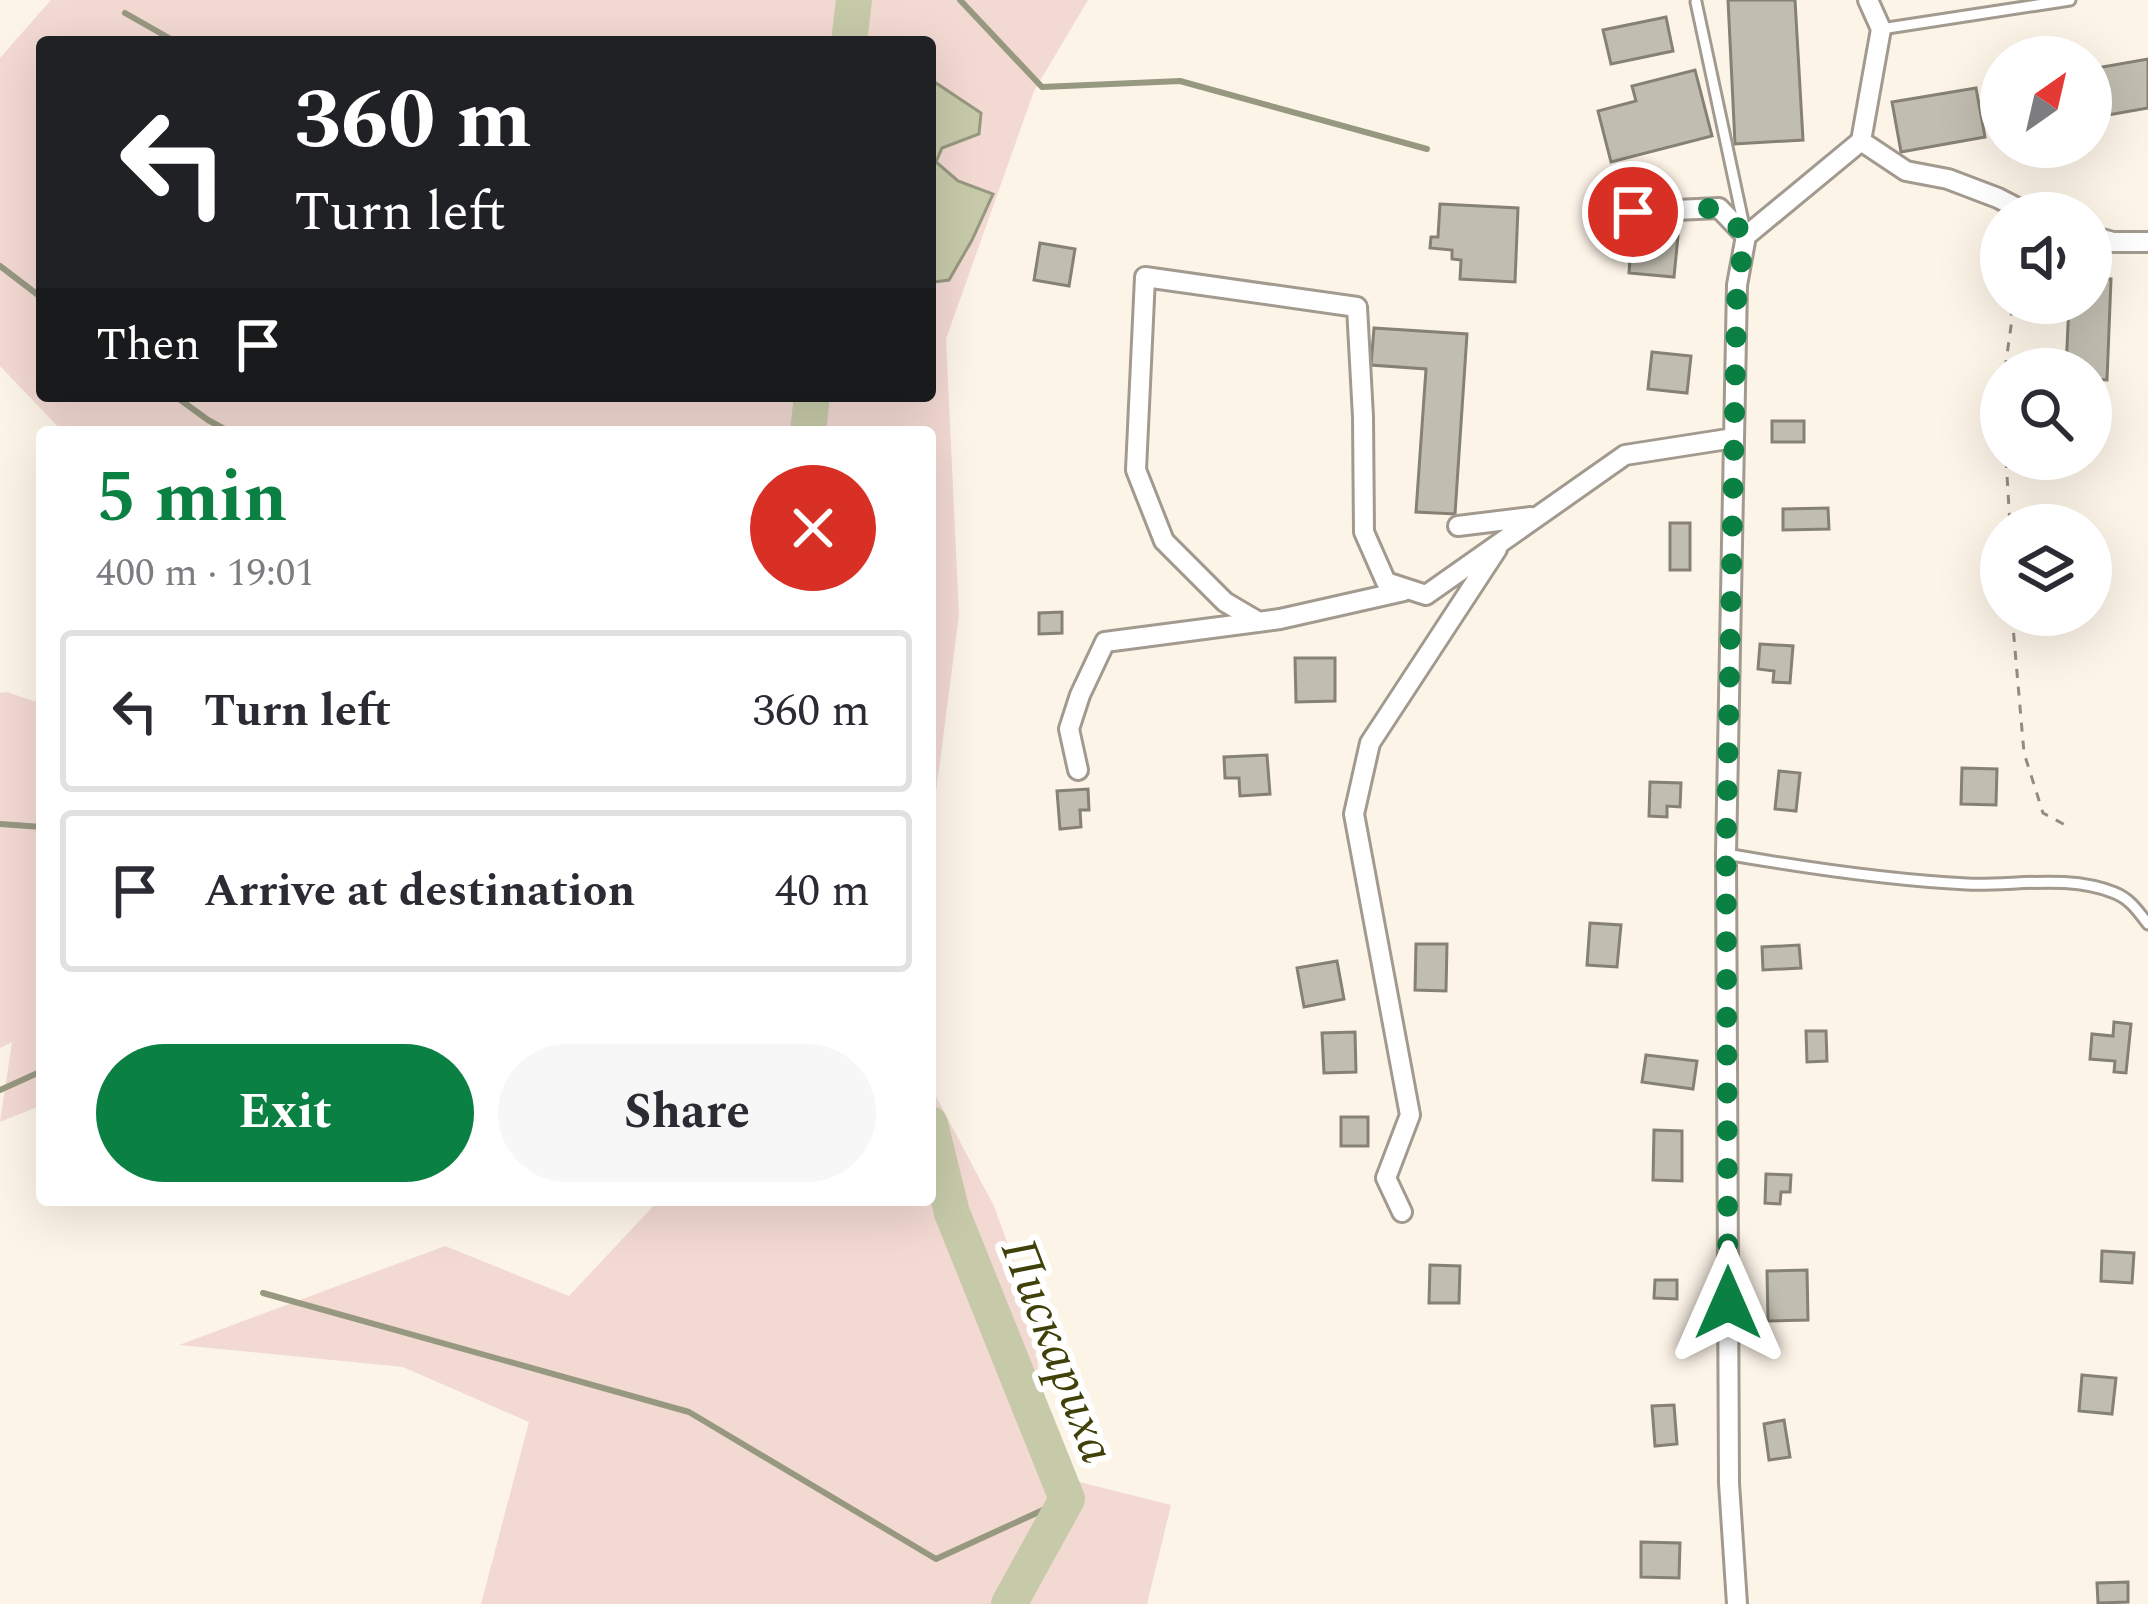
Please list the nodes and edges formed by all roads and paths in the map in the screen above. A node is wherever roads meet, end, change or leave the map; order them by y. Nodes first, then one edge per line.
1 (1868, 0) edge
2 (2070, 0) edge
3 (1696, 2) edge
4 (1881, 28) junction
5 (1862, 141) junction
6 (1983, 192) edge
7 (1633, 212) dead end
8 (1746, 236) junction
9 (2112, 242) edge
10 (2148, 242) edge
11 (1734, 438) junction
12 (1536, 517) junction
13 (1458, 526) dead end
14 (1503, 540) junction
15 (1408, 590) junction
16 (1259, 622) junction
17 (2014, 636) edge
18 (1078, 770) dead end
19 (2067, 826) dead end
20 (1726, 854) junction
21 (2148, 924) edge
22 (1402, 1212) dead end
23 (1737, 1604) edge

1 - 4 street
2 - 4 lane
3 - 8 lane
4 - 5 street
5 - 6 street
5 - 8 street
7 - 8 street
8 - 11 street
9 - 10 street
11 - 12 street
11 - 20 street
12 - 13 street
12 - 14 street
14 - 15 street
14 - 22 street
15 - 16 street
15 - 16 street
16 - 18 street
17 - 19 path
20 - 21 lane
20 - 23 street

